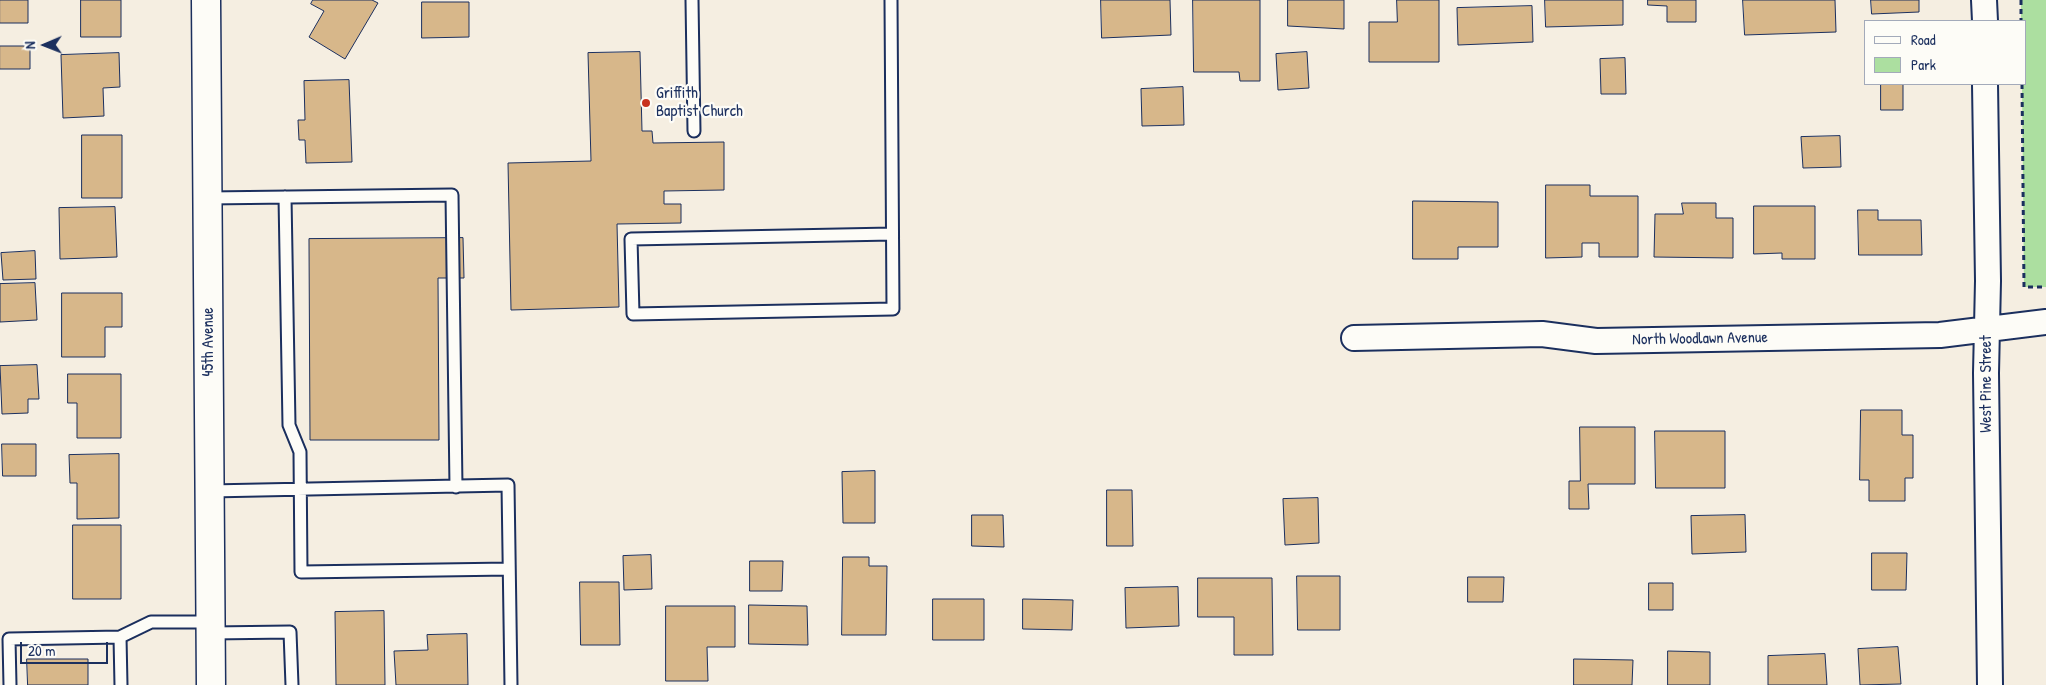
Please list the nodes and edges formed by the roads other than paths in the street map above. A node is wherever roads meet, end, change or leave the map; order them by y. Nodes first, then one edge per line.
1 (206, 0) edge
2 (692, 0) edge
3 (891, 0) edge
4 (1984, 0) edge
5 (1985, 20) edge
6 (1986, 85) edge
7 (694, 130) dead end
8 (285, 197) junction
9 (208, 198) junction
10 (892, 234) junction
11 (2046, 322) edge
12 (1987, 328) junction
13 (1354, 338) dead end
14 (456, 487) junction
15 (300, 490) junction
16 (210, 491) junction
17 (509, 569) junction
18 (211, 627) junction
19 (120, 637) junction
20 (10, 685) edge
21 (121, 685) edge
22 (211, 685) edge
23 (292, 685) edge
24 (511, 685) edge
25 (1990, 685) edge

1 - 9 main road, 45th Avenue
2 - 7 lane
3 - 10 lane
4 - 5 street
6 - 12 street, West Pine Street
8 - 9 lane
8 - 14 lane
8 - 15 lane
9 - 16 main road, 45th Avenue
10 - 10 lane
11 - 12 street, North Woodlawn Avenue
12 - 13 street, North Woodlawn Avenue
12 - 25 street, West Pine Street
14 - 15 lane
14 - 17 lane
15 - 16 lane
15 - 17 lane
16 - 18 main road, 45th Avenue
17 - 24 lane
18 - 19 lane
18 - 22 main road, 45th Avenue
18 - 23 lane
19 - 20 lane
19 - 21 lane

